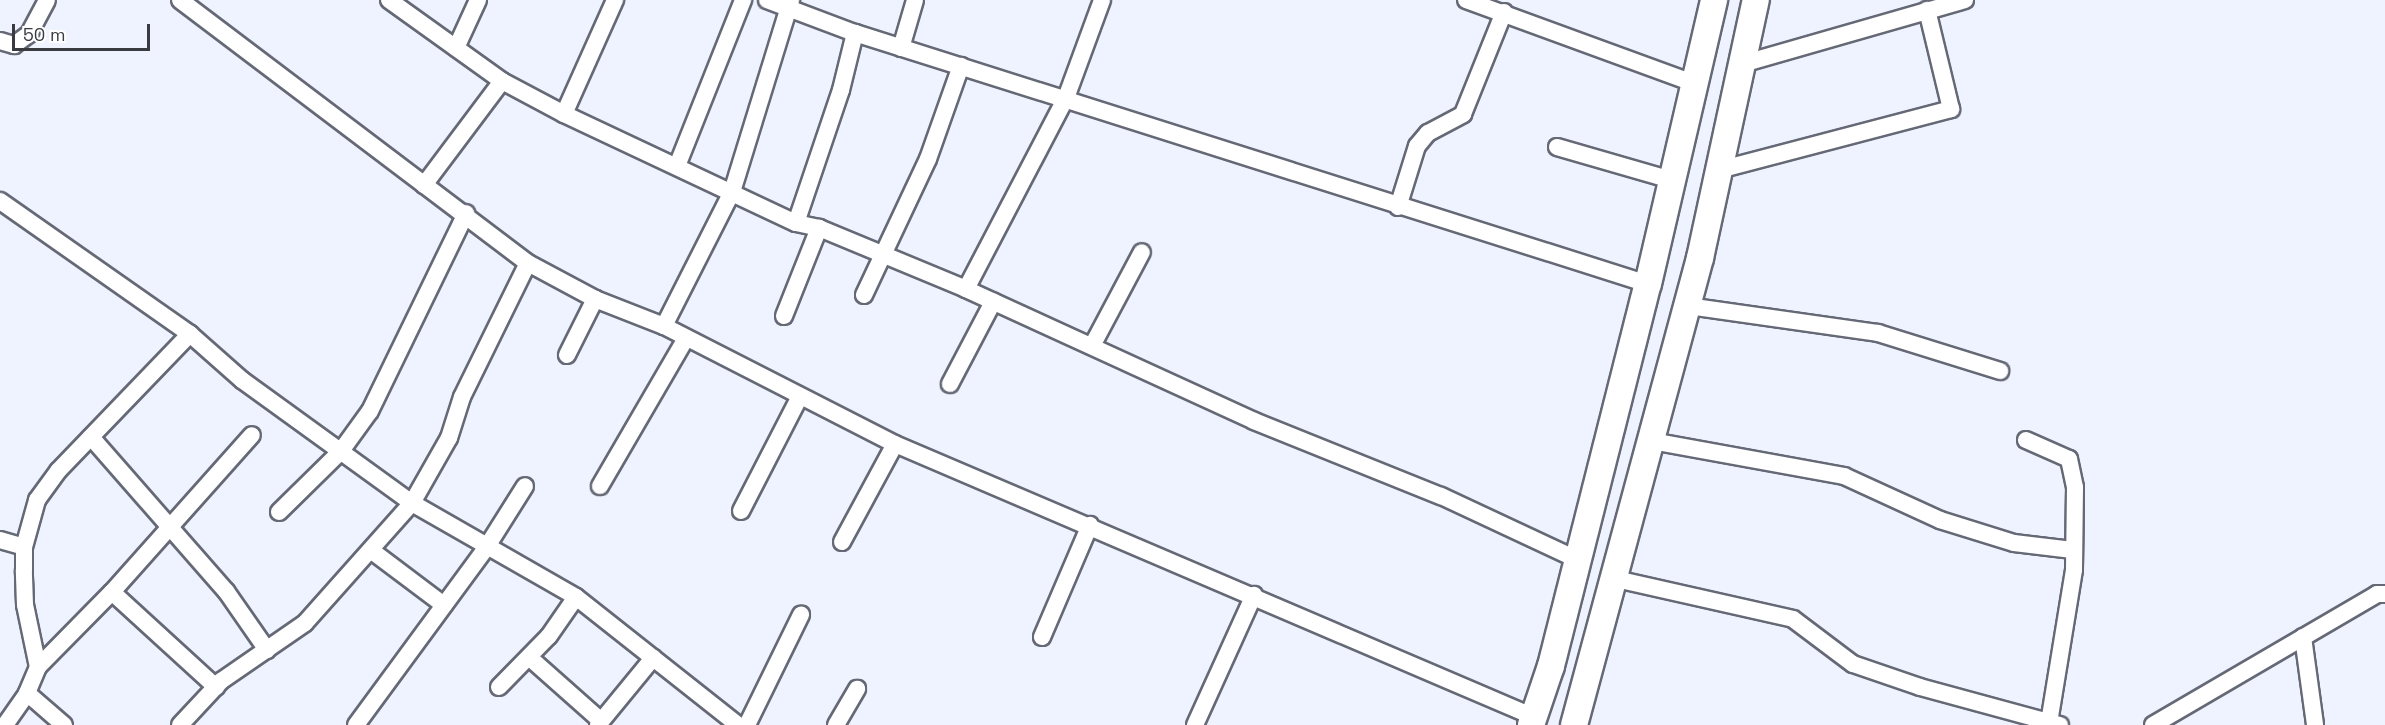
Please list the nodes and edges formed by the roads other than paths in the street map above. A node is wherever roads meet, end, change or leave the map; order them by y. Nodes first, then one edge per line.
1 (47, 0) edge
2 (180, 0) edge
3 (389, 0) edge
4 (478, 0) edge
5 (615, 0) edge
6 (743, 0) edge
7 (767, 0) edge
8 (915, 0) edge
9 (1102, 0) edge
10 (1466, 0) edge
11 (1714, 0) edge
12 (1756, 0) edge
13 (1965, 0) edge
14 (789, 4) edge
15 (1927, 10) junction
16 (1504, 12) junction
17 (855, 33) junction
18 (0, 41) edge
19 (456, 48) junction
20 (901, 48) junction
21 (1702, 53) junction
22 (1742, 64) junction
23 (961, 66) junction
24 (502, 81) junction
25 (1695, 84) junction
26 (1066, 98) junction
27 (564, 114) junction
28 (1557, 147) dead end
29 (677, 166) junction
30 (1719, 170) junction
31 (1671, 180) junction
32 (424, 185) junction
33 (732, 192) junction
34 (0, 201) edge
35 (1398, 207) junction
36 (466, 213) junction
37 (796, 223) junction
38 (819, 228) junction
39 (1142, 252) dead end
40 (882, 256) junction
41 (528, 263) junction
42 (1648, 284) junction
43 (966, 290) junction
44 (864, 296) dead end
45 (595, 299) junction
46 (993, 302) junction
47 (1688, 306) junction
48 (784, 316) dead end
49 (664, 326) junction
50 (190, 334) junction
51 (686, 338) junction
52 (1092, 346) junction
53 (567, 355) dead end
54 (2000, 371) dead end
55 (950, 384) dead end
56 (799, 398) junction
57 (252, 435) dead end
58 (91, 437) junction
59 (2026, 440) dead end
60 (1652, 441) junction
61 (895, 444) junction
62 (341, 451) junction
63 (525, 486) dead end
64 (600, 486) dead end
65 (412, 503) junction
66 (279, 512) dead end
67 (741, 512) dead end
68 (1090, 525) junction
69 (169, 526) junction
70 (0, 540) edge
71 (842, 542) dead end
72 (24, 547) junction
73 (486, 548) junction
74 (2073, 550) junction
75 (372, 551) junction
76 (1578, 560) junction
77 (1616, 579) junction
78 (112, 592) junction
79 (2385, 594) edge
80 (1254, 595) junction
81 (576, 597) junction
82 (444, 605) junction
83 (801, 615) dead end
84 (1042, 637) dead end
85 (2303, 637) junction
86 (267, 651) junction
87 (530, 658) junction
88 (652, 658) junction
89 (38, 667) junction
90 (216, 687) junction
91 (499, 687) dead end
92 (857, 689) dead end
93 (27, 693) junction
94 (2177, 718) edge
95 (2022, 720) edge
96 (1533, 721) edge
97 (599, 723) edge
98 (2055, 724) edge
99 (5, 725) edge
100 (64, 725) edge
101 (180, 725) edge
102 (356, 725) edge
103 (738, 725) edge
104 (747, 725) edge
105 (836, 725) edge
106 (1195, 725) edge
107 (1575, 725) edge
108 (2153, 725) edge
109 (2315, 725) edge

1 - 18 street
2 - 32 street
3 - 19 street
4 - 19 street
5 - 27 street
6 - 29 street
7 - 14 street
8 - 20 street
9 - 26 street
10 - 16 street
11 - 21 main road
12 - 22 main road
13 - 15 street
14 - 17 street
14 - 33 street
15 - 22 street
15 - 30 street
16 - 25 street
16 - 35 street
17 - 20 street
17 - 37 street
19 - 24 street
20 - 23 street
21 - 22 main road
21 - 25 main road
22 - 30 main road
23 - 26 street
23 - 40 street
24 - 27 street
24 - 32 street
25 - 31 main road
26 - 35 street
26 - 43 street
27 - 29 street
28 - 31 street
29 - 33 street
30 - 47 main road
31 - 42 main road
32 - 36 street
33 - 37 street
33 - 49 street
34 - 50 street
35 - 42 street
36 - 41 street
36 - 62 street
37 - 38 street
38 - 40 street
38 - 48 street
39 - 52 street
40 - 43 street
40 - 44 street
41 - 45 street
41 - 65 street
42 - 76 main road
43 - 46 street
45 - 49 street
45 - 53 street
46 - 52 street
46 - 55 street
47 - 54 street
47 - 60 main road
49 - 51 street
50 - 58 street
50 - 62 street
51 - 56 street
51 - 64 street
52 - 76 street
56 - 61 street
56 - 67 street
57 - 69 street
58 - 69 street
58 - 72 street
59 - 74 street
60 - 74 street
60 - 77 main road
61 - 68 street
61 - 71 street
62 - 65 street
62 - 66 street
63 - 73 street
65 - 73 street
65 - 75 street
68 - 80 street
68 - 84 street
69 - 78 street
69 - 86 street
70 - 72 street
72 - 89 street
73 - 81 street
73 - 82 street
74 - 98 street
75 - 82 street
75 - 86 street
76 - 96 main road
77 - 95 street
77 - 107 main road
78 - 89 street
78 - 90 street
79 - 85 street
80 - 96 street
80 - 106 street
81 - 87 street
81 - 88 street
82 - 102 street
83 - 104 street
85 - 94 street
85 - 109 street
86 - 90 street
87 - 91 street
87 - 97 street
88 - 97 street
88 - 103 street
89 - 93 street
90 - 101 street
92 - 105 street
93 - 99 street
93 - 100 street
94 - 108 street
95 - 98 street

